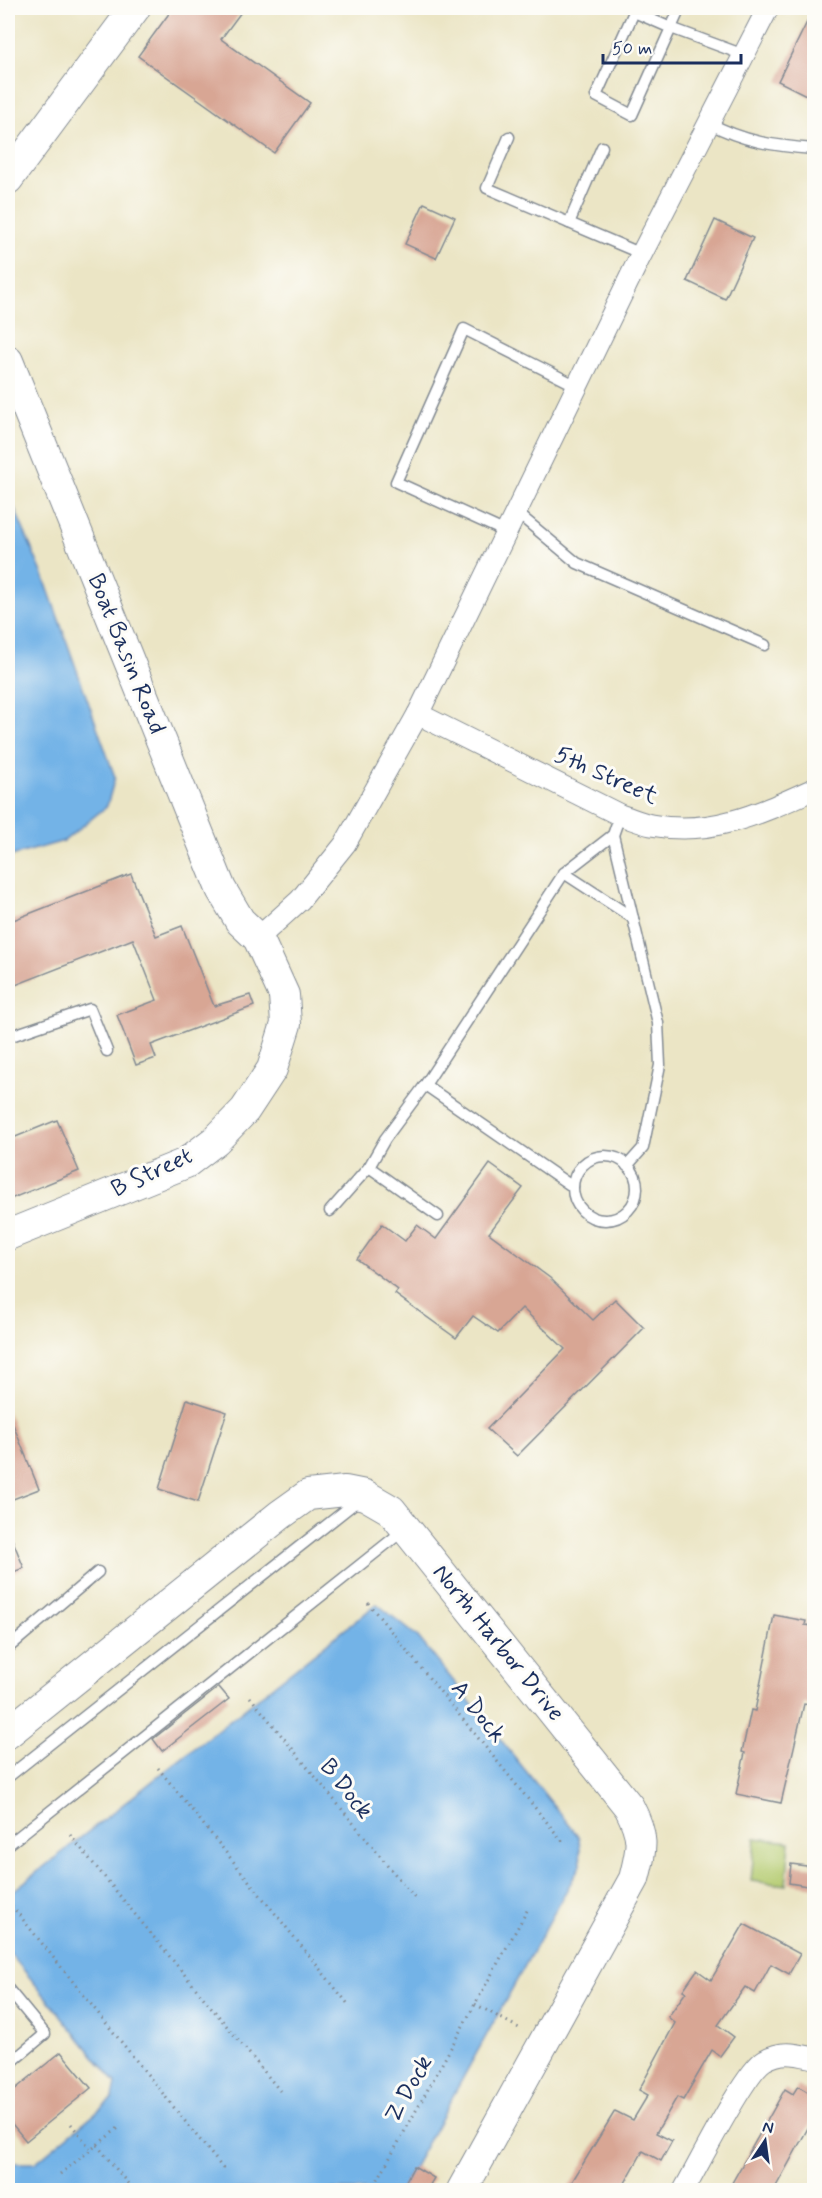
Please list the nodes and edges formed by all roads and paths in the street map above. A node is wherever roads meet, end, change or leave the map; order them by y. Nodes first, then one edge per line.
1 (680, 8) edge
2 (768, 8) edge
3 (130, 10) edge
4 (671, 28) junction
5 (744, 56) junction
6 (709, 123) junction
7 (509, 137) dead end
8 (602, 147) dead end
9 (20, 148) edge
10 (814, 149) edge
11 (8, 178) edge
12 (569, 223) junction
13 (642, 254) junction
14 (8, 361) edge
15 (577, 386) junction
16 (516, 512) junction
17 (506, 532) junction
18 (765, 645) dead end
19 (418, 714) junction
20 (814, 789) edge
21 (621, 815) junction
22 (613, 835) junction
23 (564, 873) junction
24 (633, 918) junction
25 (258, 938) junction
26 (8, 1038) edge
27 (107, 1051) dead end
28 (425, 1085) junction
29 (627, 1166) junction
30 (369, 1167) junction
31 (573, 1187) junction
32 (330, 1210) dead end
33 (438, 1216) dead end
34 (8, 1235) edge
35 (365, 1495) junction
36 (406, 1528) junction
37 (98, 1572) dead end
38 (368, 1603) dead end
39 (8, 1648) edge
40 (250, 1697) dead end
41 (8, 1733) edge
42 (158, 1768) dead end
43 (8, 1777) edge
44 (70, 1835) dead end
45 (563, 1842) dead end
46 (8, 1845) edge
47 (8, 1901) edge
48 (417, 1901) dead end
49 (529, 1907) dead end
50 (8, 1989) edge
51 (348, 2004) dead end
52 (475, 2004) junction
53 (519, 2028) dead end
54 (814, 2058) edge
55 (8, 2065) edge
56 (280, 2091) dead end
57 (71, 2124) dead end
58 (121, 2126) dead end
59 (97, 2145) junction
60 (90, 2148) dead end
61 (225, 2171) dead end
62 (60, 2174) dead end
63 (133, 2190) edge
64 (372, 2190) edge
65 (462, 2190) edge
66 (684, 2190) edge

1 - 4 lane
2 - 5 street
3 - 9 street
4 - 4 lane
4 - 5 lane
5 - 6 street
6 - 10 lane
6 - 13 street
7 - 12 lane
8 - 12 lane
9 - 11 street
12 - 13 lane
13 - 15 street
14 - 25 street, Boat Basin Road
15 - 16 street
15 - 17 lane
16 - 17 street
16 - 18 lane
17 - 19 street
19 - 21 street, 5th Street
19 - 25 street
20 - 21 street, 5th Street
21 - 22 lane
22 - 23 lane
22 - 24 lane
23 - 24 lane
23 - 28 lane
24 - 29 lane
25 - 34 street, B Street
26 - 27 lane
28 - 30 lane
28 - 31 lane
29 - 31 lane
29 - 31 lane
30 - 32 lane
30 - 33 lane
35 - 36 street, North Harbor Drive
35 - 41 street, North Harbor Drive
35 - 43 lane
36 - 46 lane
36 - 65 street, North Harbor Drive
37 - 39 lane
38 - 45 path, A Dock
40 - 48 path, B Dock
42 - 51 path
44 - 56 path
47 - 61 path
49 - 52 path, Z Dock
50 - 55 lane
52 - 53 path
52 - 64 path, Z Dock
54 - 66 street
57 - 60 path
58 - 59 path
59 - 62 path
59 - 63 path

